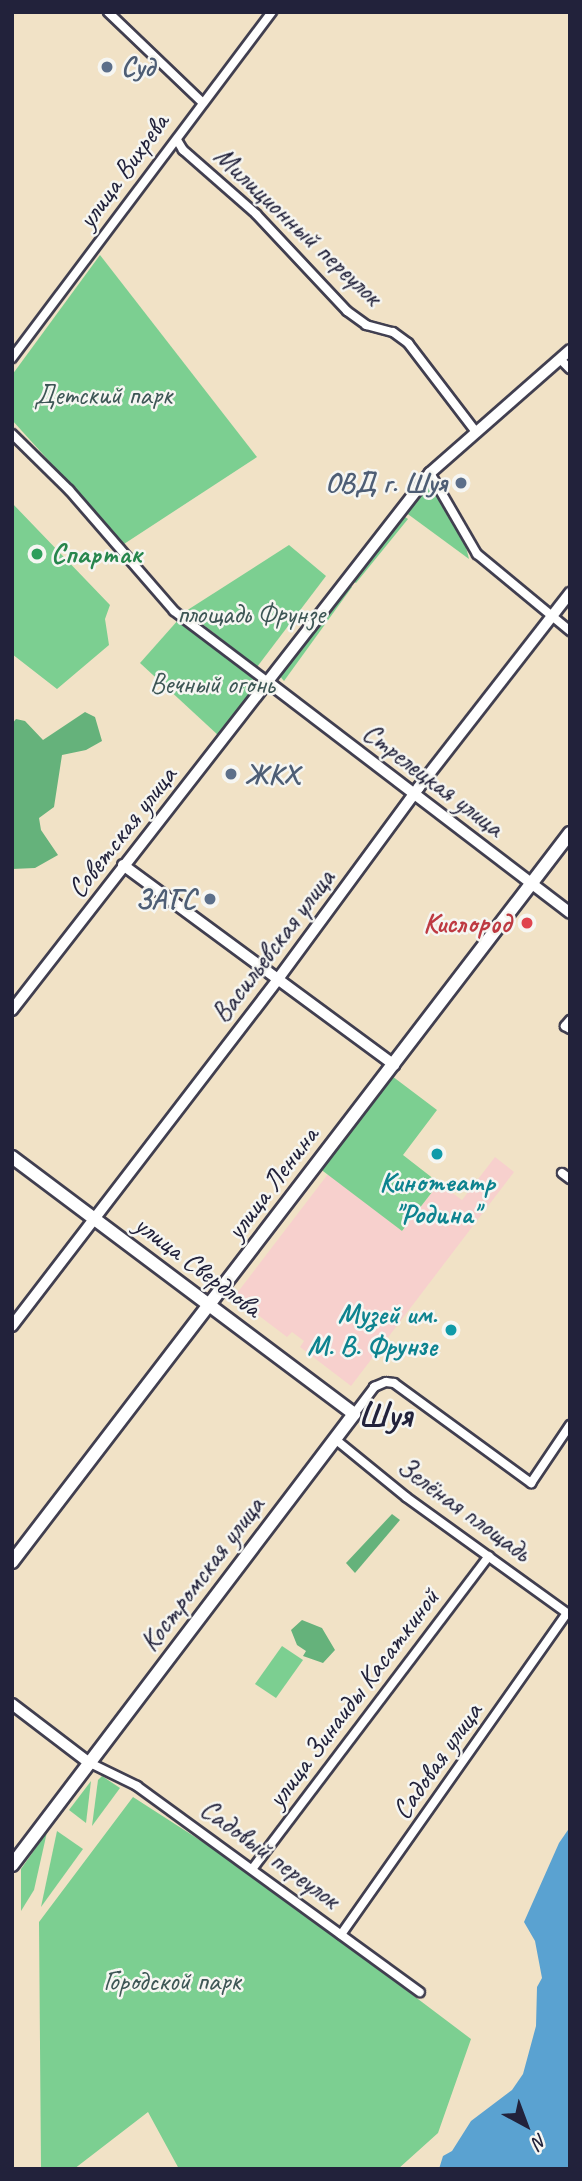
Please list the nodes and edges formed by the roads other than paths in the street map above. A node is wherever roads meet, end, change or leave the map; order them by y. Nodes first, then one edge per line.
1 (108, 12) edge
2 (272, 12) edge
3 (202, 102) junction
4 (177, 140) junction
5 (570, 351) edge
6 (12, 358) edge
7 (560, 359) junction
8 (570, 369) edge
9 (476, 432) junction
10 (12, 435) edge
11 (430, 473) junction
12 (570, 593) edge
13 (550, 615) junction
14 (570, 631) edge
15 (268, 682) junction
16 (413, 794) junction
17 (570, 834) edge
18 (123, 865) junction
19 (532, 884) junction
20 (570, 913) edge
21 (278, 979) junction
22 (12, 1010) edge
23 (570, 1020) edge
24 (570, 1029) edge
25 (394, 1065) junction
26 (12, 1157) edge
27 (94, 1218) junction
28 (209, 1306) junction
29 (12, 1326) edge
30 (354, 1414) junction
31 (570, 1426) edge
32 (335, 1439) junction
33 (489, 1556) junction
34 (12, 1562) edge
35 (567, 1613) joint
36 (12, 1704) edge
37 (88, 1762) junction
38 (12, 1865) edge
39 (253, 1868) junction
40 (341, 1934) junction
41 (420, 1992) dead end

1 - 3 street
2 - 3 street, улица Вихрева
3 - 4 street, улица Вихрева
4 - 6 street, улица Вихрева
4 - 9 street, Милиционный переулок
5 - 7 street
7 - 8 street
7 - 9 street
9 - 11 street
10 - 15 street
11 - 13 street
11 - 15 street
12 - 13 street, Васильевская улица
13 - 14 street
13 - 16 street, Васильевская улица
15 - 16 street, Стрелецкая улица
15 - 18 street, Советская улица
16 - 19 street, Стрелецкая улица
16 - 21 street, Васильевская улица
17 - 19 main road, улица Ленина
18 - 21 street
18 - 22 street, Советская улица
19 - 20 street, Стрелецкая улица
19 - 25 main road, улица Ленина
21 - 25 street
21 - 27 street, Васильевская улица
23 - 24 street
25 - 28 main road, улица Ленина
26 - 27 main road, улица Свердлова
27 - 28 main road, улица Свердлова
27 - 29 street, Васильевская улица
28 - 30 main road, улица Свердлова
28 - 34 main road, улица Ленина
30 - 31 street
30 - 32 main road, Костромская улица
32 - 33 street, Зелёная площадь
32 - 37 main road, Костромская улица
33 - 35 street, Зелёная площадь
33 - 39 street, улица Зинаиды Касаткиной
35 - 40 street, Садовая улица
36 - 37 street
37 - 38 main road, Костромская улица
37 - 39 street, Садовый переулок
39 - 40 street, Садовый переулок
40 - 41 street, Садовый переулок

